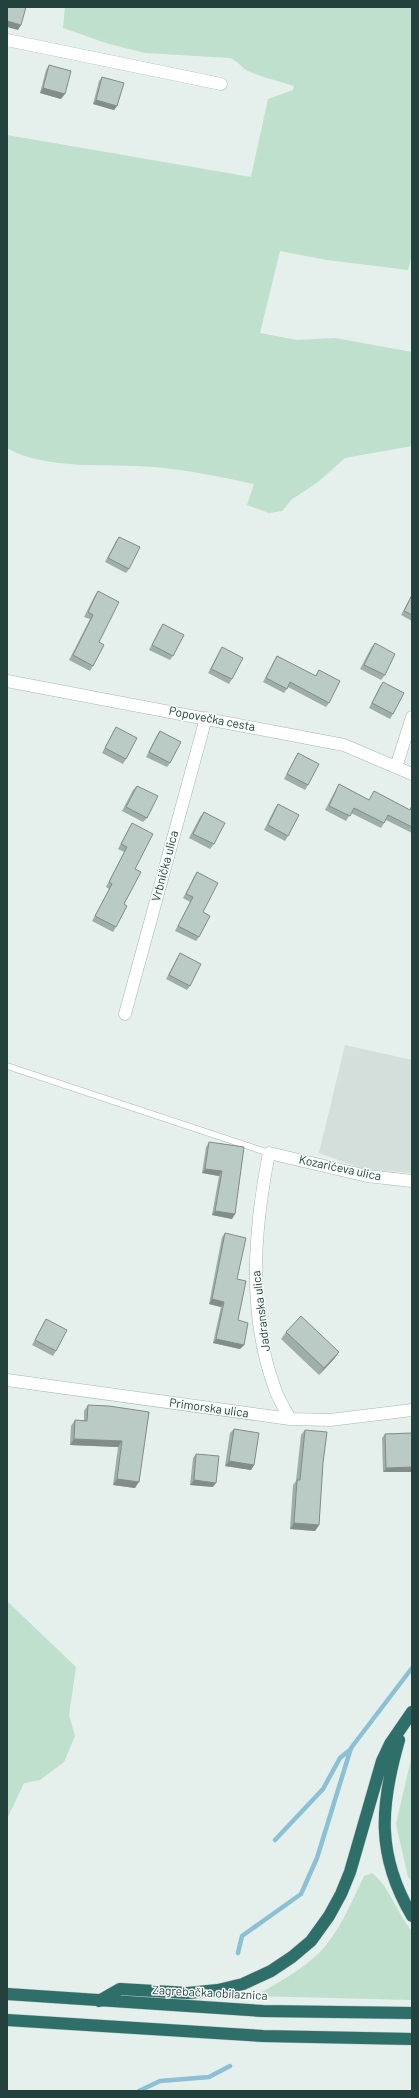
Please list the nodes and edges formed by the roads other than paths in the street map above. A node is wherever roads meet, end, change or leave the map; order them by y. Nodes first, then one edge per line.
1 (7, 40) edge
2 (221, 84) dead end
3 (7, 681) edge
4 (412, 717) edge
5 (206, 718) junction
6 (396, 767) junction
7 (412, 774) edge
8 (125, 1014) dead end
9 (7, 1066) edge
10 (269, 1152) junction
11 (412, 1181) edge
12 (7, 1380) edge
13 (412, 1410) edge
14 (290, 1419) junction
15 (412, 1712) edge
16 (402, 1728) junction
17 (412, 1916) edge
18 (7, 1994) edge
19 (98, 2001) junction
20 (412, 2014) edge
21 (7, 2020) edge
22 (412, 2039) edge

1 - 2 street
3 - 5 street, Popovečka cesta
4 - 6 street
5 - 6 street, Popovečka cesta
5 - 8 street, Vrbnička ulica
6 - 7 street, Popovečka cesta
9 - 10 lane
10 - 11 street, Kozarićeva ulica
10 - 14 street, Jadranska ulica
12 - 14 street, Primorska ulica
13 - 14 street, Primorska ulica
15 - 16 highway
16 - 17 highway
16 - 19 highway
18 - 19 highway, Zagrebačka obilaznica
19 - 20 highway, Zagrebačka obilaznica
21 - 22 highway

